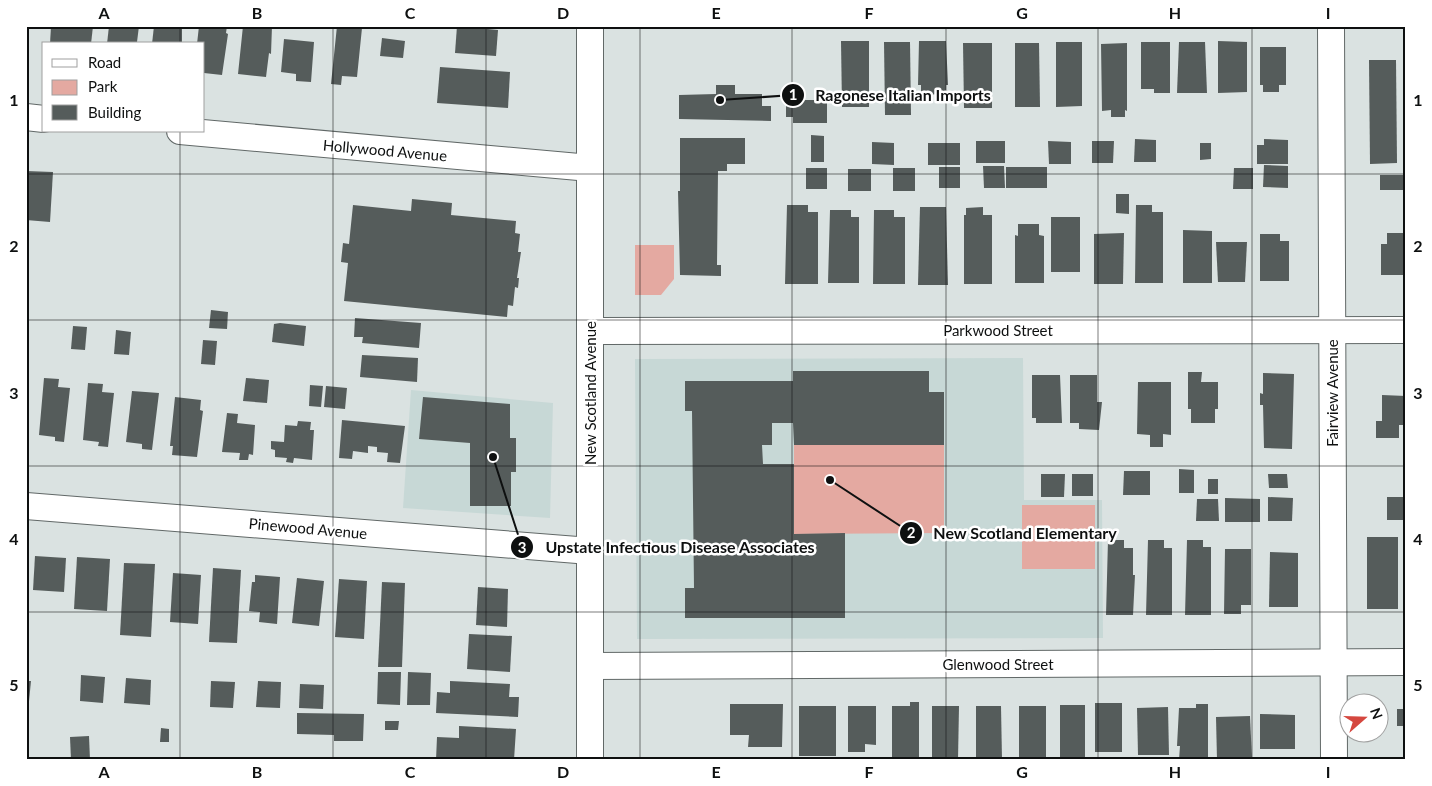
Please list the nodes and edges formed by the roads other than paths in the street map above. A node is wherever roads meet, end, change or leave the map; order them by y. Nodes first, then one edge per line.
1 (590, 26) edge
2 (1330, 26) edge
3 (26, 118) edge
4 (42, 119) edge
5 (191, 132) edge
6 (590, 168) junction
7 (1332, 330) junction
8 (1406, 330) edge
9 (590, 331) junction
10 (26, 506) edge
11 (590, 551) junction
12 (1333, 662) junction
13 (1406, 662) edge
14 (590, 666) junction
15 (590, 760) edge
16 (1334, 760) edge

1 - 6 street, New Scotland Avenue
2 - 7 street, Fairview Avenue
3 - 4 street
5 - 6 street, Hollywood Avenue
6 - 9 street, New Scotland Avenue
7 - 8 street, Parkwood Street
7 - 9 street, Parkwood Street
7 - 12 street, Fairview Avenue
9 - 11 street, New Scotland Avenue
10 - 11 street, Pinewood Avenue
11 - 14 street, New Scotland Avenue
12 - 13 street, Glenwood Street
12 - 14 street, Glenwood Street
12 - 16 street, Fairview Avenue
14 - 15 street, New Scotland Avenue

